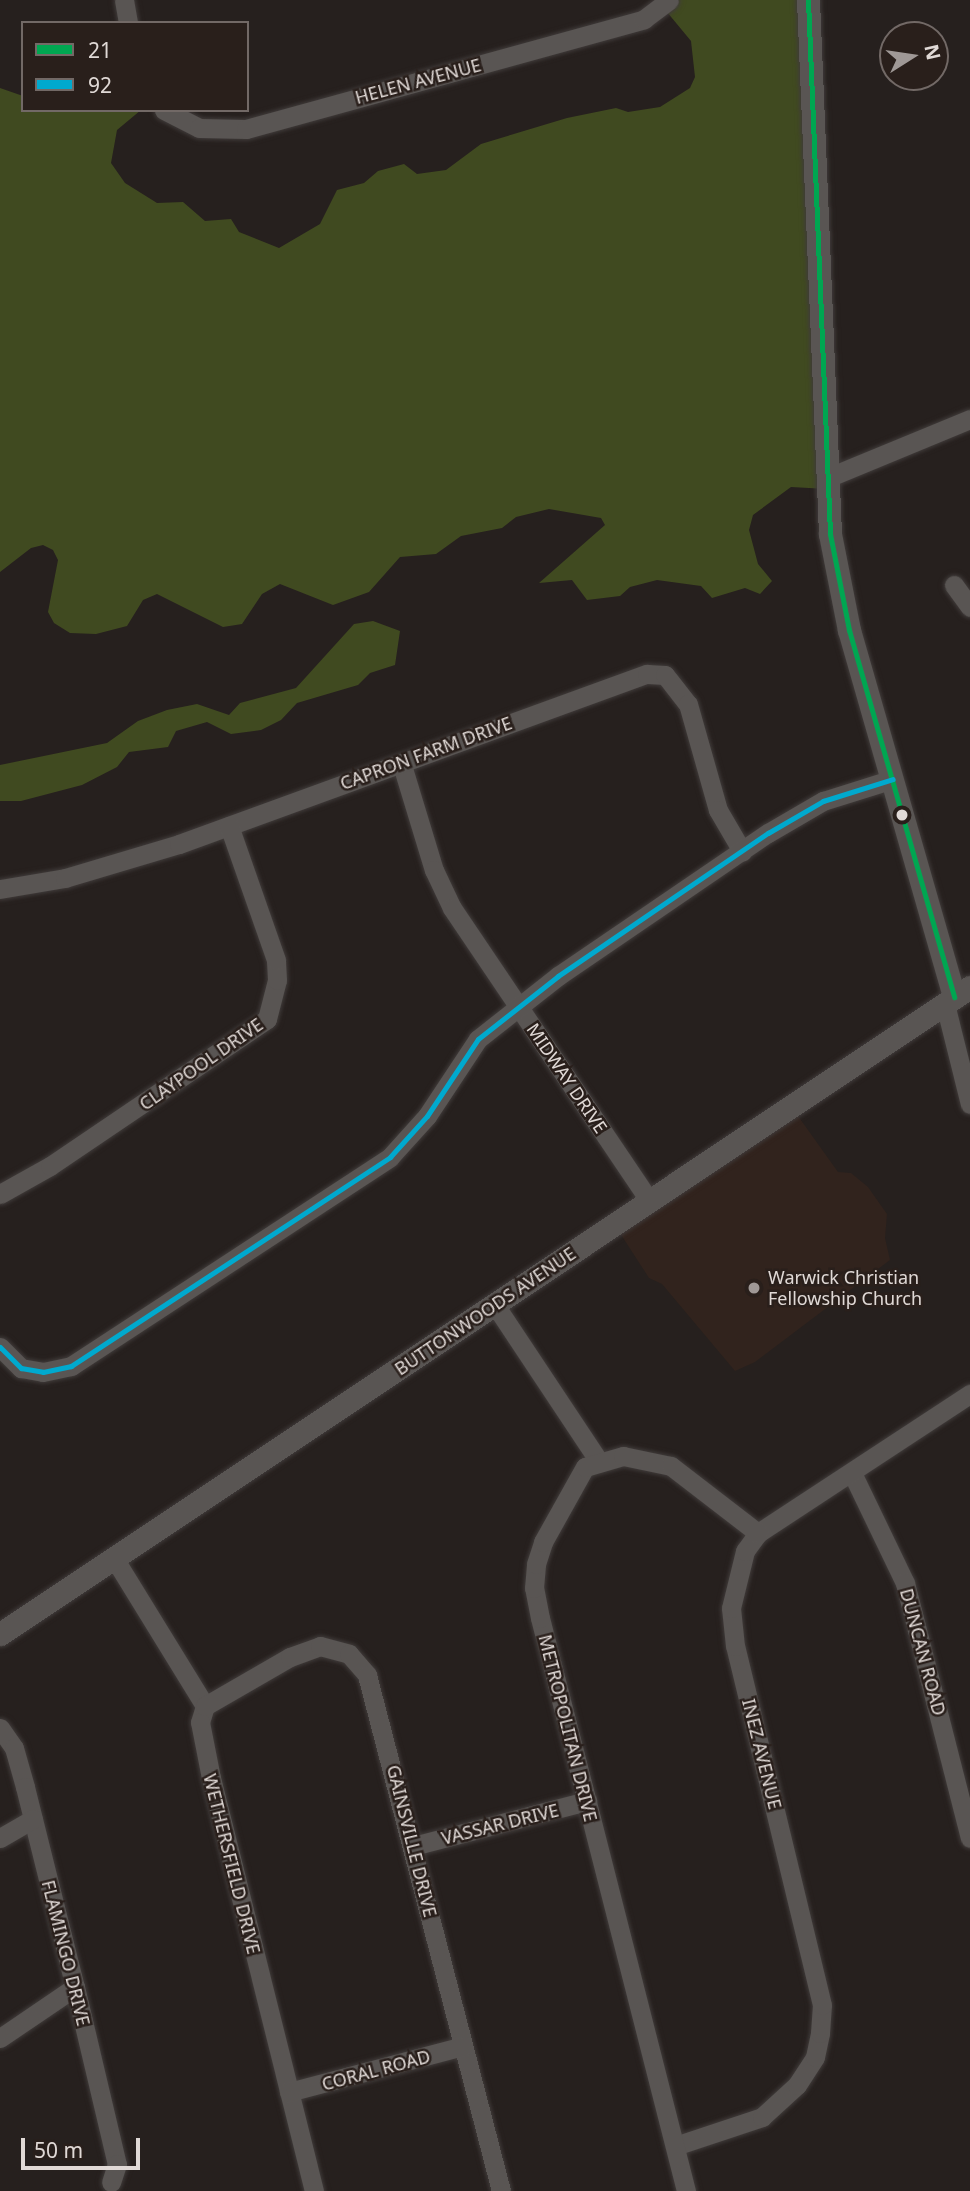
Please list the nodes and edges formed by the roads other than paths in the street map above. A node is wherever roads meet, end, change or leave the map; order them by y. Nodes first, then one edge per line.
1 (124, 0) edge
2 (669, 0) edge
3 (808, 0) edge
4 (128, 21) edge
5 (168, 112) edge
6 (970, 419) edge
7 (827, 478) junction
8 (954, 585) dead end
9 (970, 607) edge
10 (401, 765) junction
11 (893, 779) junction
12 (229, 826) junction
13 (742, 851) junction
14 (0, 889) edge
15 (956, 996) edge
16 (518, 1006) junction
17 (970, 1104) edge
18 (0, 1194) edge
19 (649, 1200) junction
20 (495, 1305) junction
21 (0, 1347) edge
22 (970, 1394) edge
23 (598, 1460) junction
24 (853, 1475) junction
25 (758, 1533) junction
26 (114, 1558) junction
27 (0, 1634) edge
28 (205, 1706) junction
29 (0, 1728) edge
30 (587, 1801) junction
31 (33, 1819) junction
32 (0, 1838) edge
33 (970, 1838) edge
34 (413, 1846) junction
35 (75, 1987) junction
36 (0, 2038) edge
37 (463, 2046) junction
38 (289, 2092) junction
39 (675, 2146) junction
40 (111, 2182) dead end
41 (314, 2191) edge
42 (501, 2191) edge
43 (686, 2191) edge

1 - 4 street
2 - 5 street, HELEN AVENUE
3 - 7 street
6 - 7 street
7 - 11 street
8 - 9 street
10 - 12 street, CAPRON FARM DRIVE
10 - 13 street, CAPRON FARM DRIVE
10 - 16 street, MIDWAY DRIVE
11 - 13 street
11 - 15 street
12 - 14 street, CAPRON FARM DRIVE
12 - 18 street, CLAYPOOL DRIVE
13 - 16 street
15 - 17 street
15 - 19 street, BUTTONWOODS AVENUE
16 - 19 street, MIDWAY DRIVE
16 - 21 street
19 - 20 street, BUTTONWOODS AVENUE
20 - 23 street
20 - 26 street, BUTTONWOODS AVENUE
22 - 24 street, INEZ AVENUE
23 - 25 street
23 - 30 street, METROPOLITAN DRIVE
24 - 25 street, INEZ AVENUE
24 - 33 street, DUNCAN ROAD
25 - 39 street, INEZ AVENUE
26 - 27 street, BUTTONWOODS AVENUE
26 - 28 street
28 - 34 street, GAINSVILLE DRIVE
28 - 38 street, WETHERSFIELD DRIVE
29 - 31 street, FLAMINGO DRIVE
30 - 34 street, VASSAR DRIVE
30 - 39 street, METROPOLITAN DRIVE
31 - 32 street
31 - 35 street, FLAMINGO DRIVE
34 - 37 street, GAINSVILLE DRIVE
35 - 36 street
35 - 40 street, FLAMINGO DRIVE
37 - 38 street, CORAL ROAD
37 - 42 street, GAINSVILLE DRIVE
38 - 41 street, WETHERSFIELD DRIVE
39 - 43 street, METROPOLITAN DRIVE

